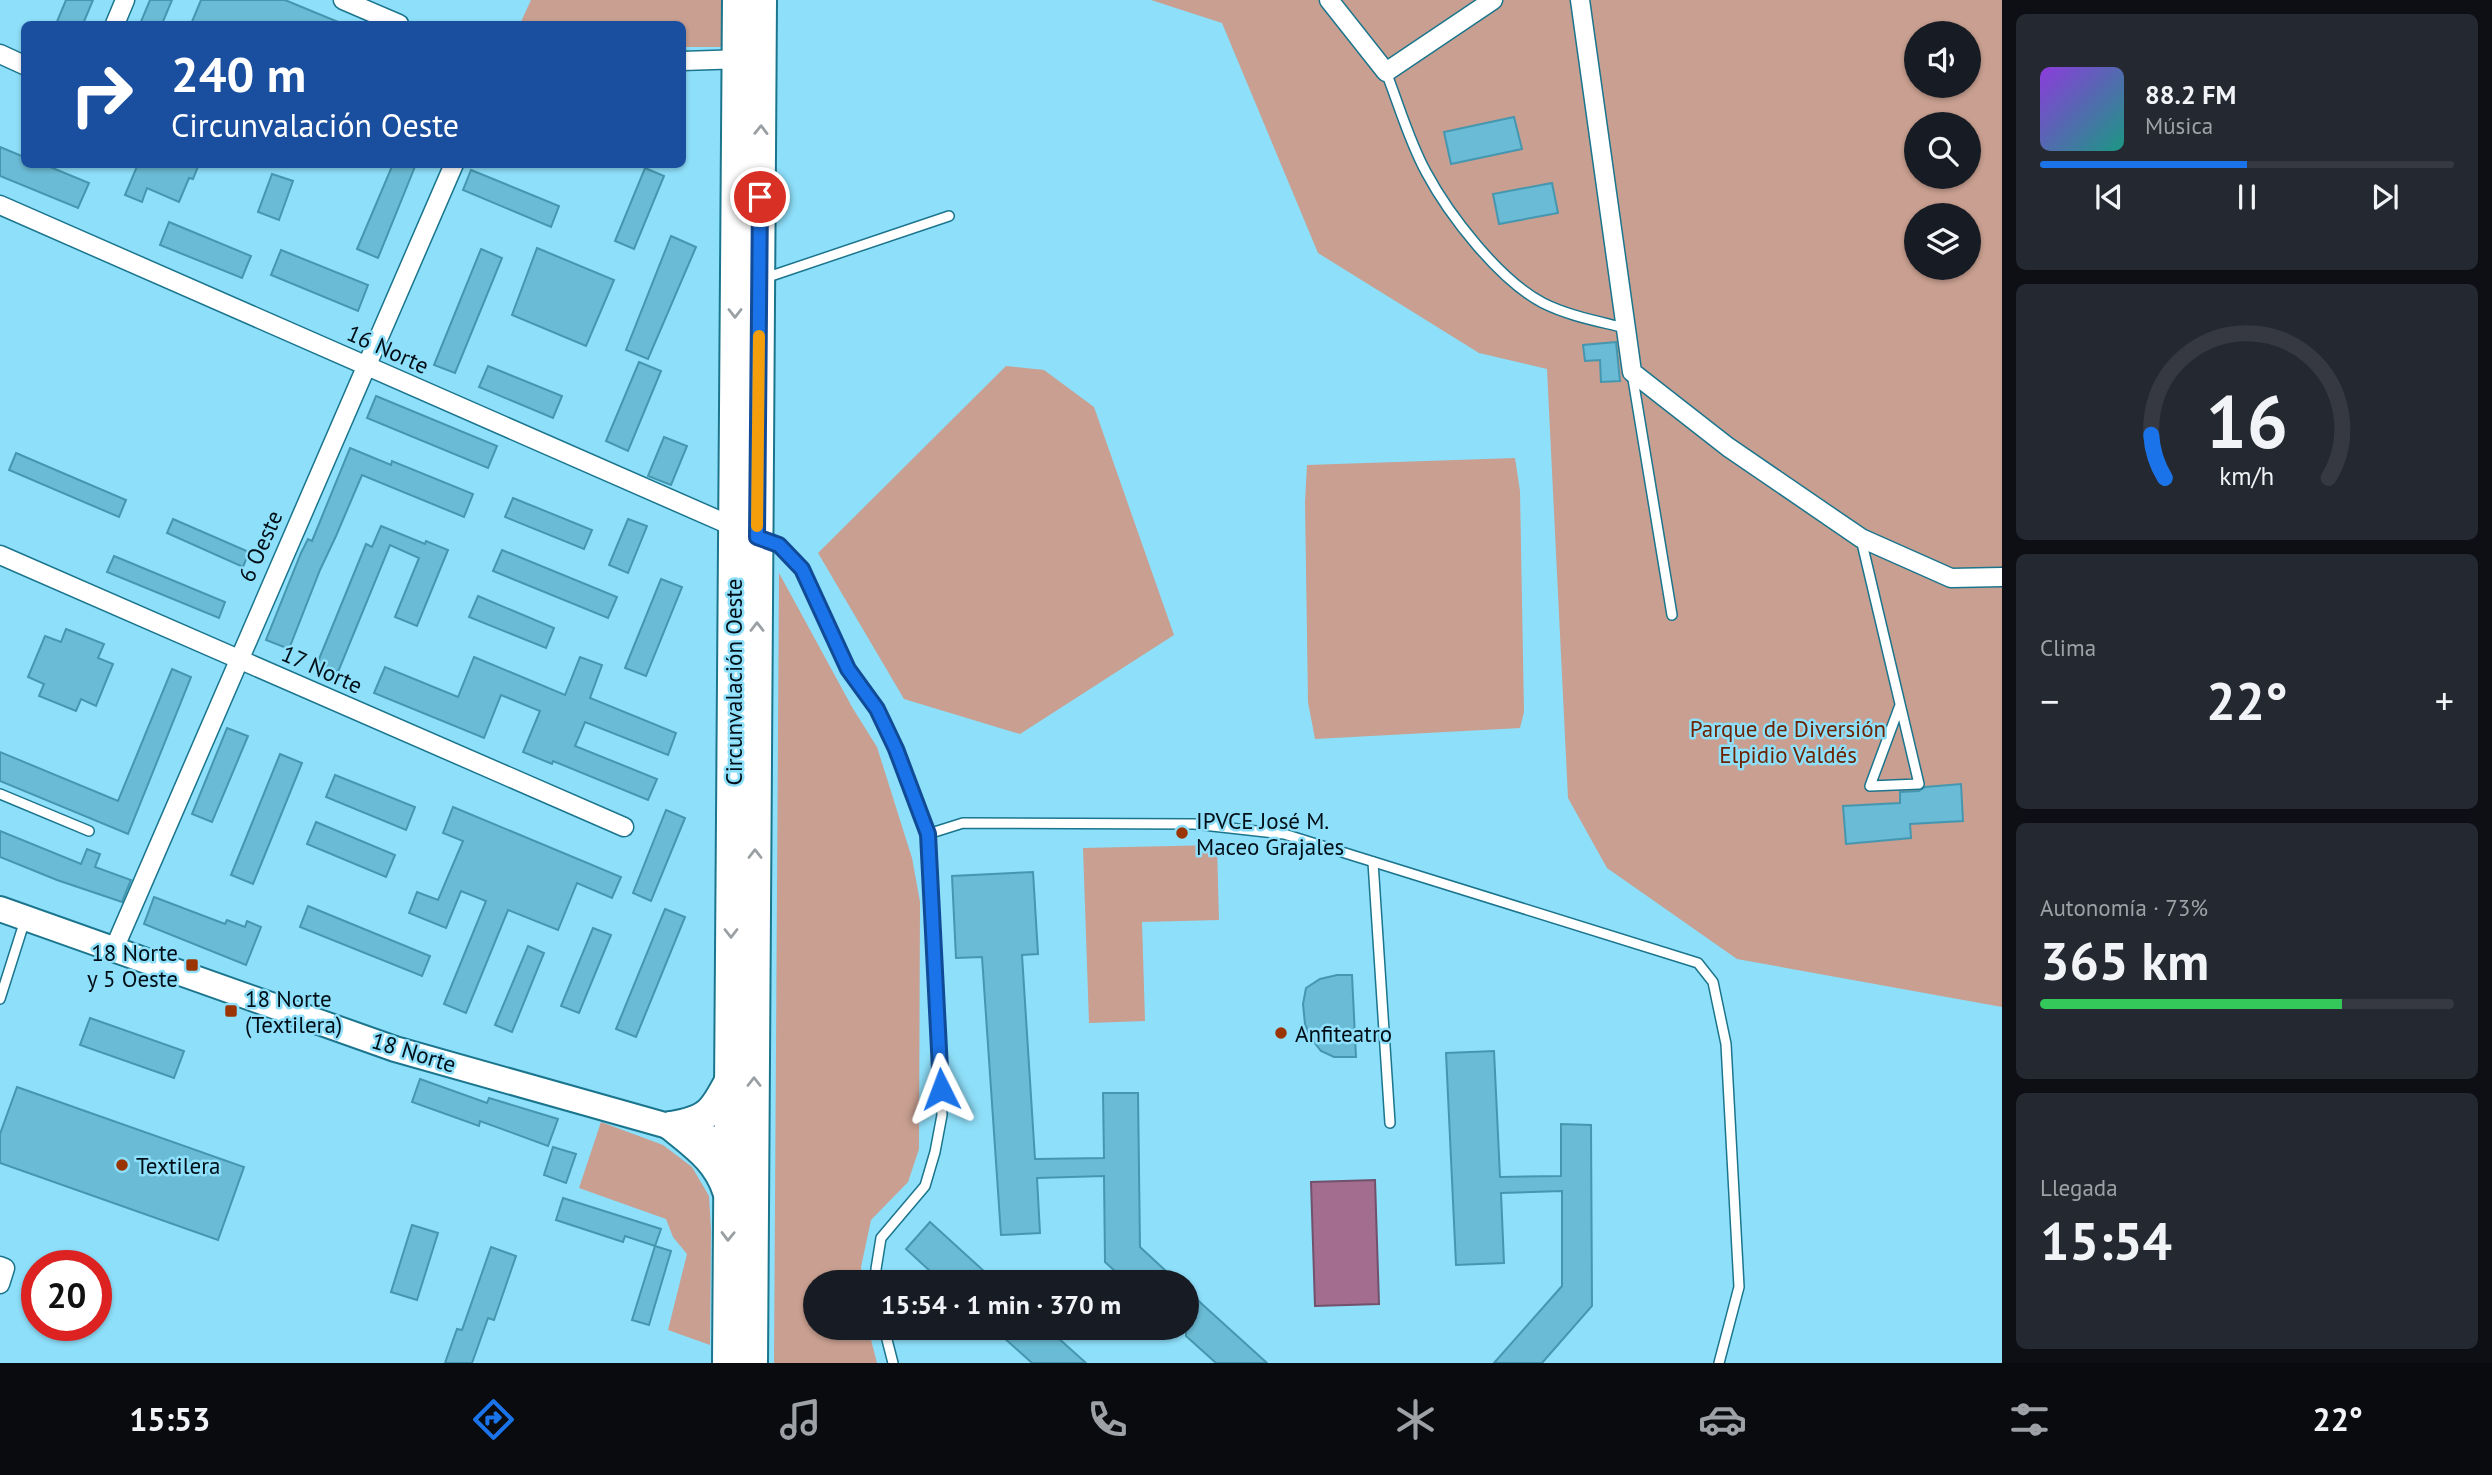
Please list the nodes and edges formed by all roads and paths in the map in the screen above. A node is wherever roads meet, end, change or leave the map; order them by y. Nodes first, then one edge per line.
1 (125, 0) edge
2 (343, 0) edge
3 (737, 0) edge
4 (762, 0) edge
5 (1329, 0) edge
6 (1493, 0) edge
7 (1580, 0) edge
8 (116, 21) edge
9 (392, 21) edge
10 (0, 54) edge
11 (748, 59) junction
12 (686, 61) edge
13 (21, 64) edge
14 (1385, 72) junction
15 (451, 168) edge
16 (0, 205) edge
17 (948, 216) dead end
18 (747, 279) junction
19 (1625, 328) junction
20 (366, 366) junction
21 (1632, 372) junction
22 (746, 532) junction
23 (1861, 538) junction
24 (0, 555) edge
25 (2002, 577) edge
26 (1672, 615) dead end
27 (238, 659) junction
28 (1900, 705) junction
29 (0, 794) edge
30 (624, 827) dead end
31 (89, 831) dead end
32 (928, 834) junction
33 (1373, 862) junction
34 (0, 909) edge
35 (25, 918) junction
36 (114, 949) junction
37 (0, 999) edge
38 (730, 1079) junction
39 (1390, 1123) dead end
40 (671, 1126) junction
41 (742, 1147) junction
42 (729, 1199) junction
43 (876, 1270) edge
44 (887, 1340) edge
45 (727, 1363) edge
46 (752, 1363) edge
47 (893, 1363) edge
48 (1719, 1363) edge

1 - 8 street
2 - 9 street
3 - 11 main road, Circunvalación Oeste
4 - 11 main road, Circunvalación Oeste
5 - 14 street
6 - 14 street
7 - 19 street
10 - 13 street
11 - 12 street
11 - 18 main road, Circunvalación Oeste
14 - 19 lane
15 - 20 street, 6 Oeste
16 - 20 street, 16 Norte
17 - 18 lane
18 - 22 main road, Circunvalación Oeste
19 - 21 street
20 - 22 street, 16 Norte
20 - 27 street, 6 Oeste
21 - 23 street
21 - 26 lane
22 - 32 lane
22 -> 38 main road, Circunvalación Oeste
41 -> 22 main road, Circunvalación Oeste
23 - 25 street
23 - 28 lane
24 - 27 street, 17 Norte
27 - 30 street, 17 Norte
27 - 36 street, 6 Oeste
28 - 28 lane
29 - 31 lane
32 - 33 lane
32 - 43 lane
33 - 39 lane
33 - 48 lane
34 - 35 main road, 18 Norte
35 - 36 main road, 18 Norte
35 - 37 lane
36 - 40 main road, 18 Norte
38 - 40 main road
38 - 41 main road, Circunvalación Oeste
40 - 41 main road, 18 Norte
40 - 42 main road
41 - 42 main road, Circunvalación Oeste
41 - 46 main road, Circunvalación Oeste
42 -> 45 main road, Circunvalación Oeste
44 - 47 lane

